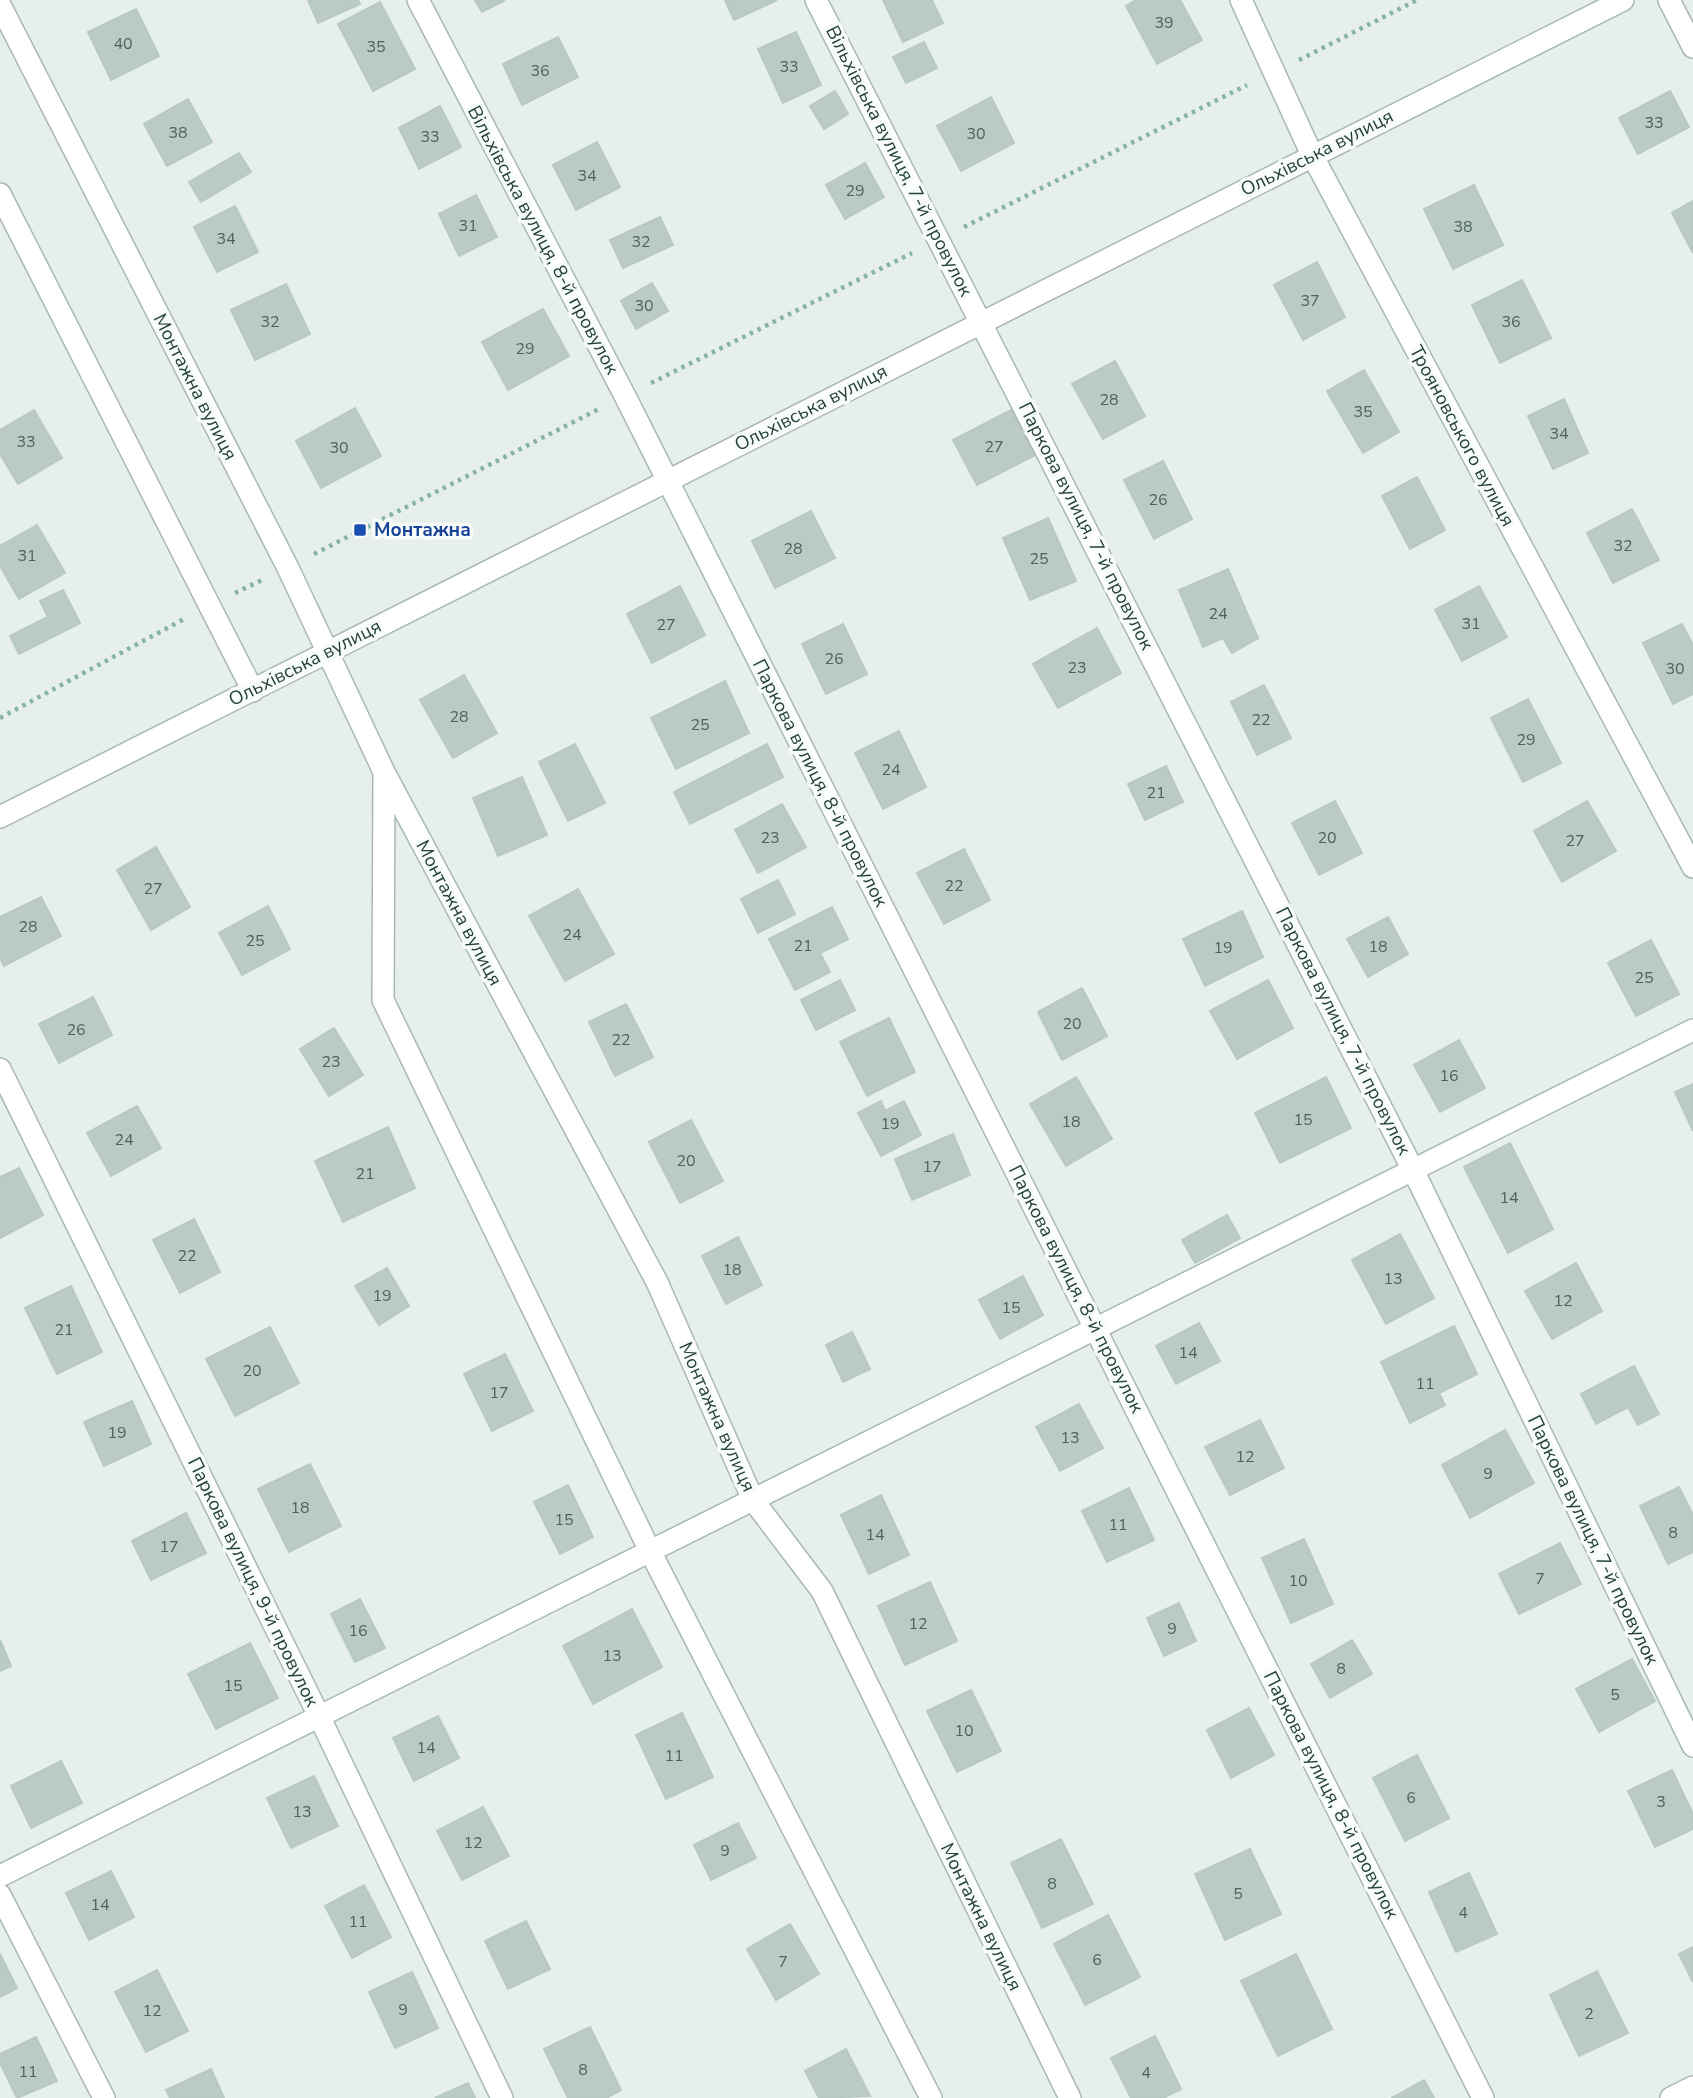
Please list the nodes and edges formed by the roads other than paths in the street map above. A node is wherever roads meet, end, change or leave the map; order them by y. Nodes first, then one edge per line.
1 (418, 0) edge
2 (816, 0) edge
3 (1241, 0) edge
4 (1623, 0) edge
5 (1669, 0) edge
6 (0, 5) edge
7 (1693, 47) edge
8 (1312, 155) junction
9 (0, 194) edge
10 (983, 321) junction
11 (667, 480) junction
12 (325, 652) junction
13 (253, 691) junction
14 (384, 772) junction
15 (0, 817) edge
16 (1693, 867) edge
17 (1693, 1030) edge
18 (0, 1069) edge
19 (1413, 1170) junction
20 (1096, 1328) junction
21 (753, 1500) junction
22 (650, 1551) junction
23 (320, 1716) junction
24 (1693, 1746) edge
25 (0, 1875) edge
26 (0, 1895) edge
27 (1693, 2087) edge
28 (104, 2098) edge
29 (502, 2098) edge
30 (931, 2098) edge
31 (1070, 2098) edge
32 (1483, 2098) edge
33 (1671, 2098) edge

1 - 11 street, Вільхівська вулиця, 8-й провулок
2 - 10 street, Вільхівська вулиця, 7-й провулок
3 - 8 street, Трояновського вулиця
4 - 8 street, Ольхівська вулиця
5 - 7 street
6 - 12 street, Монтажна вулиця
8 - 10 street, Ольхівська вулиця
8 - 16 street, Трояновського вулиця
9 - 13 street
10 - 11 street, Ольхівська вулиця
10 - 19 street, Паркова вулиця, 7-й провулок
11 - 12 street, Ольхівська вулиця
11 - 20 street, Паркова вулиця, 8-й провулок
12 - 13 street, Ольхівська вулиця
12 - 14 street, Монтажна вулиця
13 - 15 street, Ольхівська вулиця
14 - 21 street, Монтажна вулиця
14 - 22 street, Монтажна вулиця
17 - 19 street
18 - 23 street, Паркова вулиця, 9-й провулок
19 - 20 street
19 - 24 street, Паркова вулиця, 7-й провулок
20 - 21 street
20 - 32 street, Паркова вулиця, 8-й провулок
21 - 22 street
21 - 31 street, Монтажна вулиця
22 - 23 street
22 - 30 street, Монтажна вулиця
23 - 25 street
23 - 29 street, Паркова вулиця, 9-й провулок
26 - 28 street
27 - 33 street

